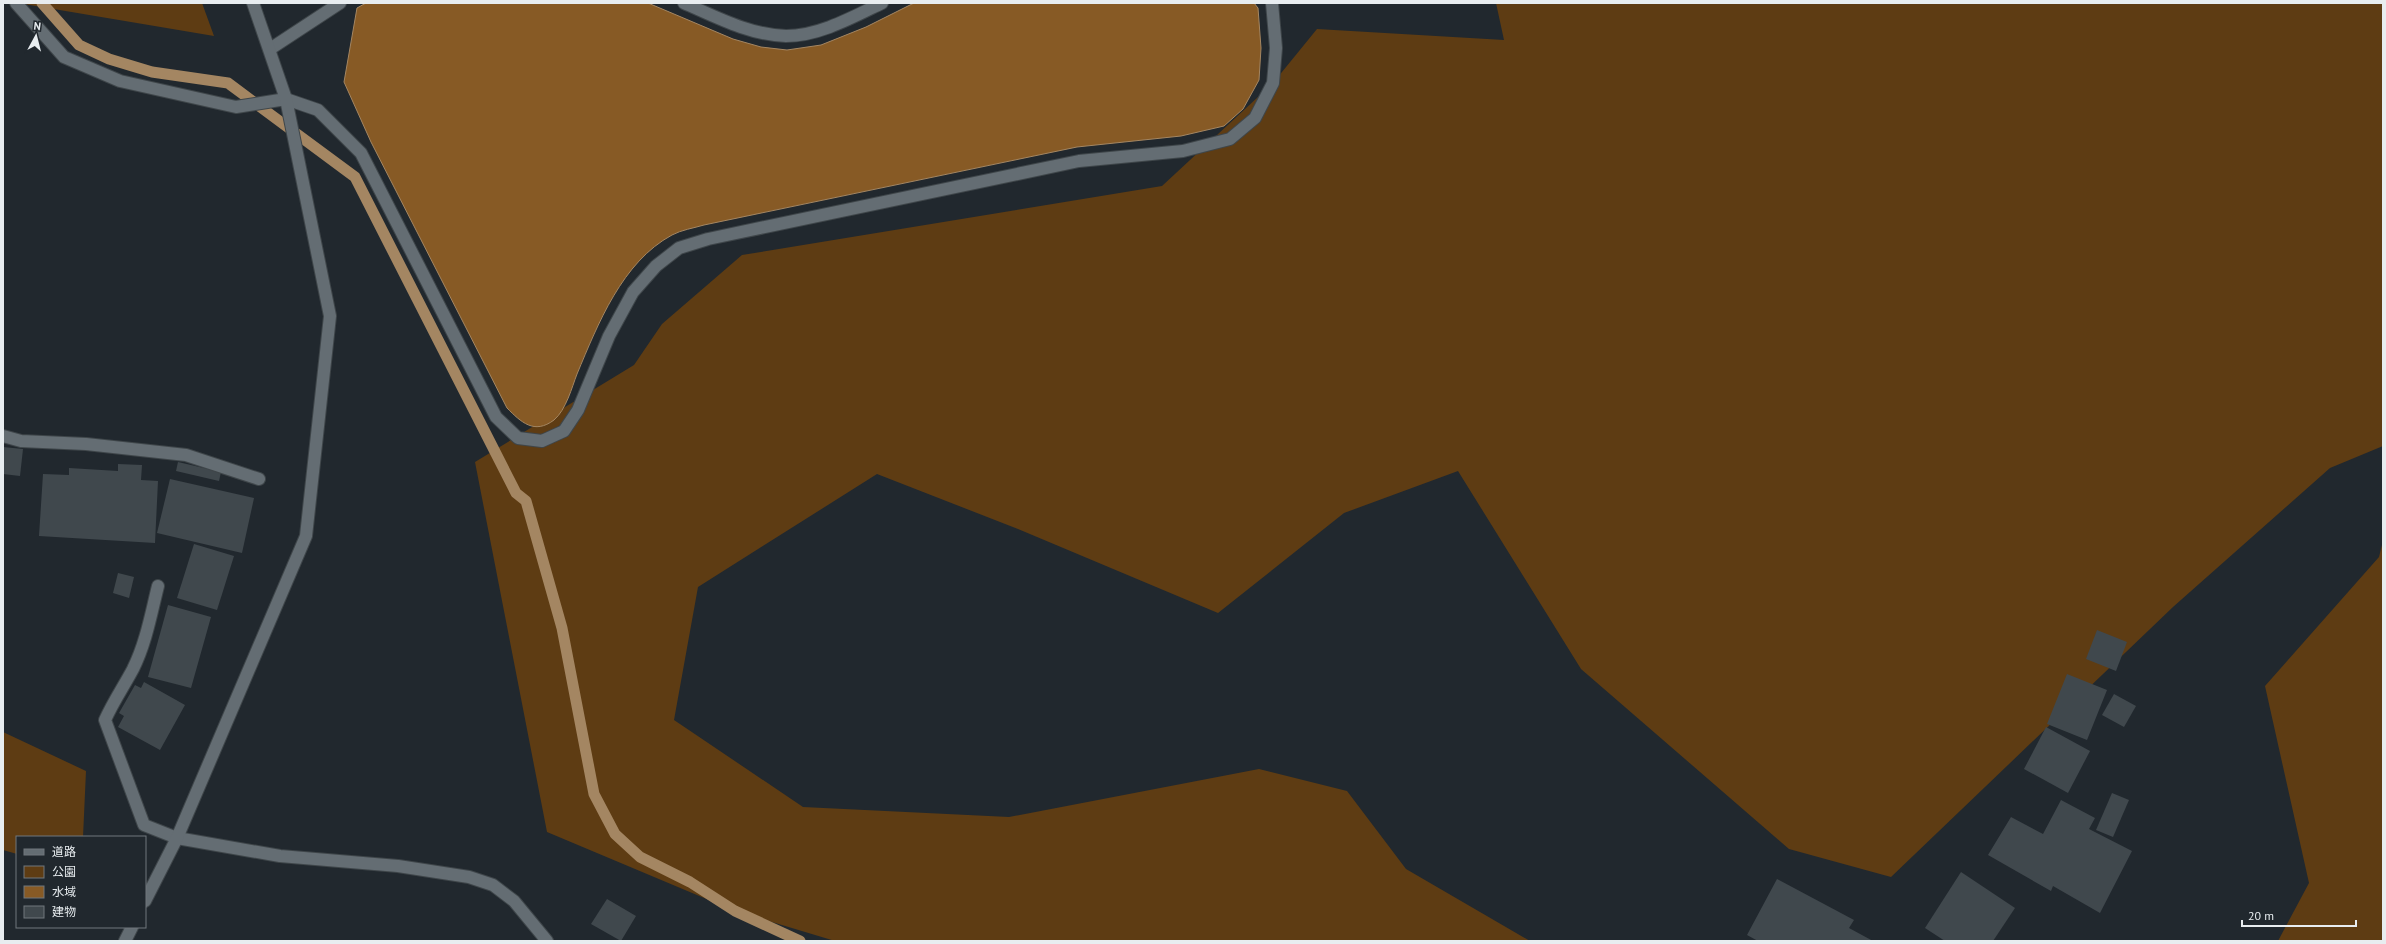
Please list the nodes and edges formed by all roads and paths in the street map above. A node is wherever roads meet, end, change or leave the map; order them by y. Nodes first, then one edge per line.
1 (16, 3) edge
2 (253, 3) edge
3 (340, 3) edge
4 (684, 3) edge
5 (882, 3) edge
6 (1272, 3) edge
7 (270, 49) junction
8 (286, 99) junction
9 (3, 436) edge
10 (259, 479) dead end
11 (158, 586) dead end
12 (177, 838) junction
13 (146, 899) edge
14 (132, 928) edge
15 (125, 941) edge
16 (547, 941) edge

1 - 8 street
2 - 7 street
3 - 7 street
4 - 5 street
6 - 8 street
7 - 8 street
8 - 12 street
9 - 10 street
11 - 12 street
12 - 13 street
12 - 16 street
14 - 15 street

